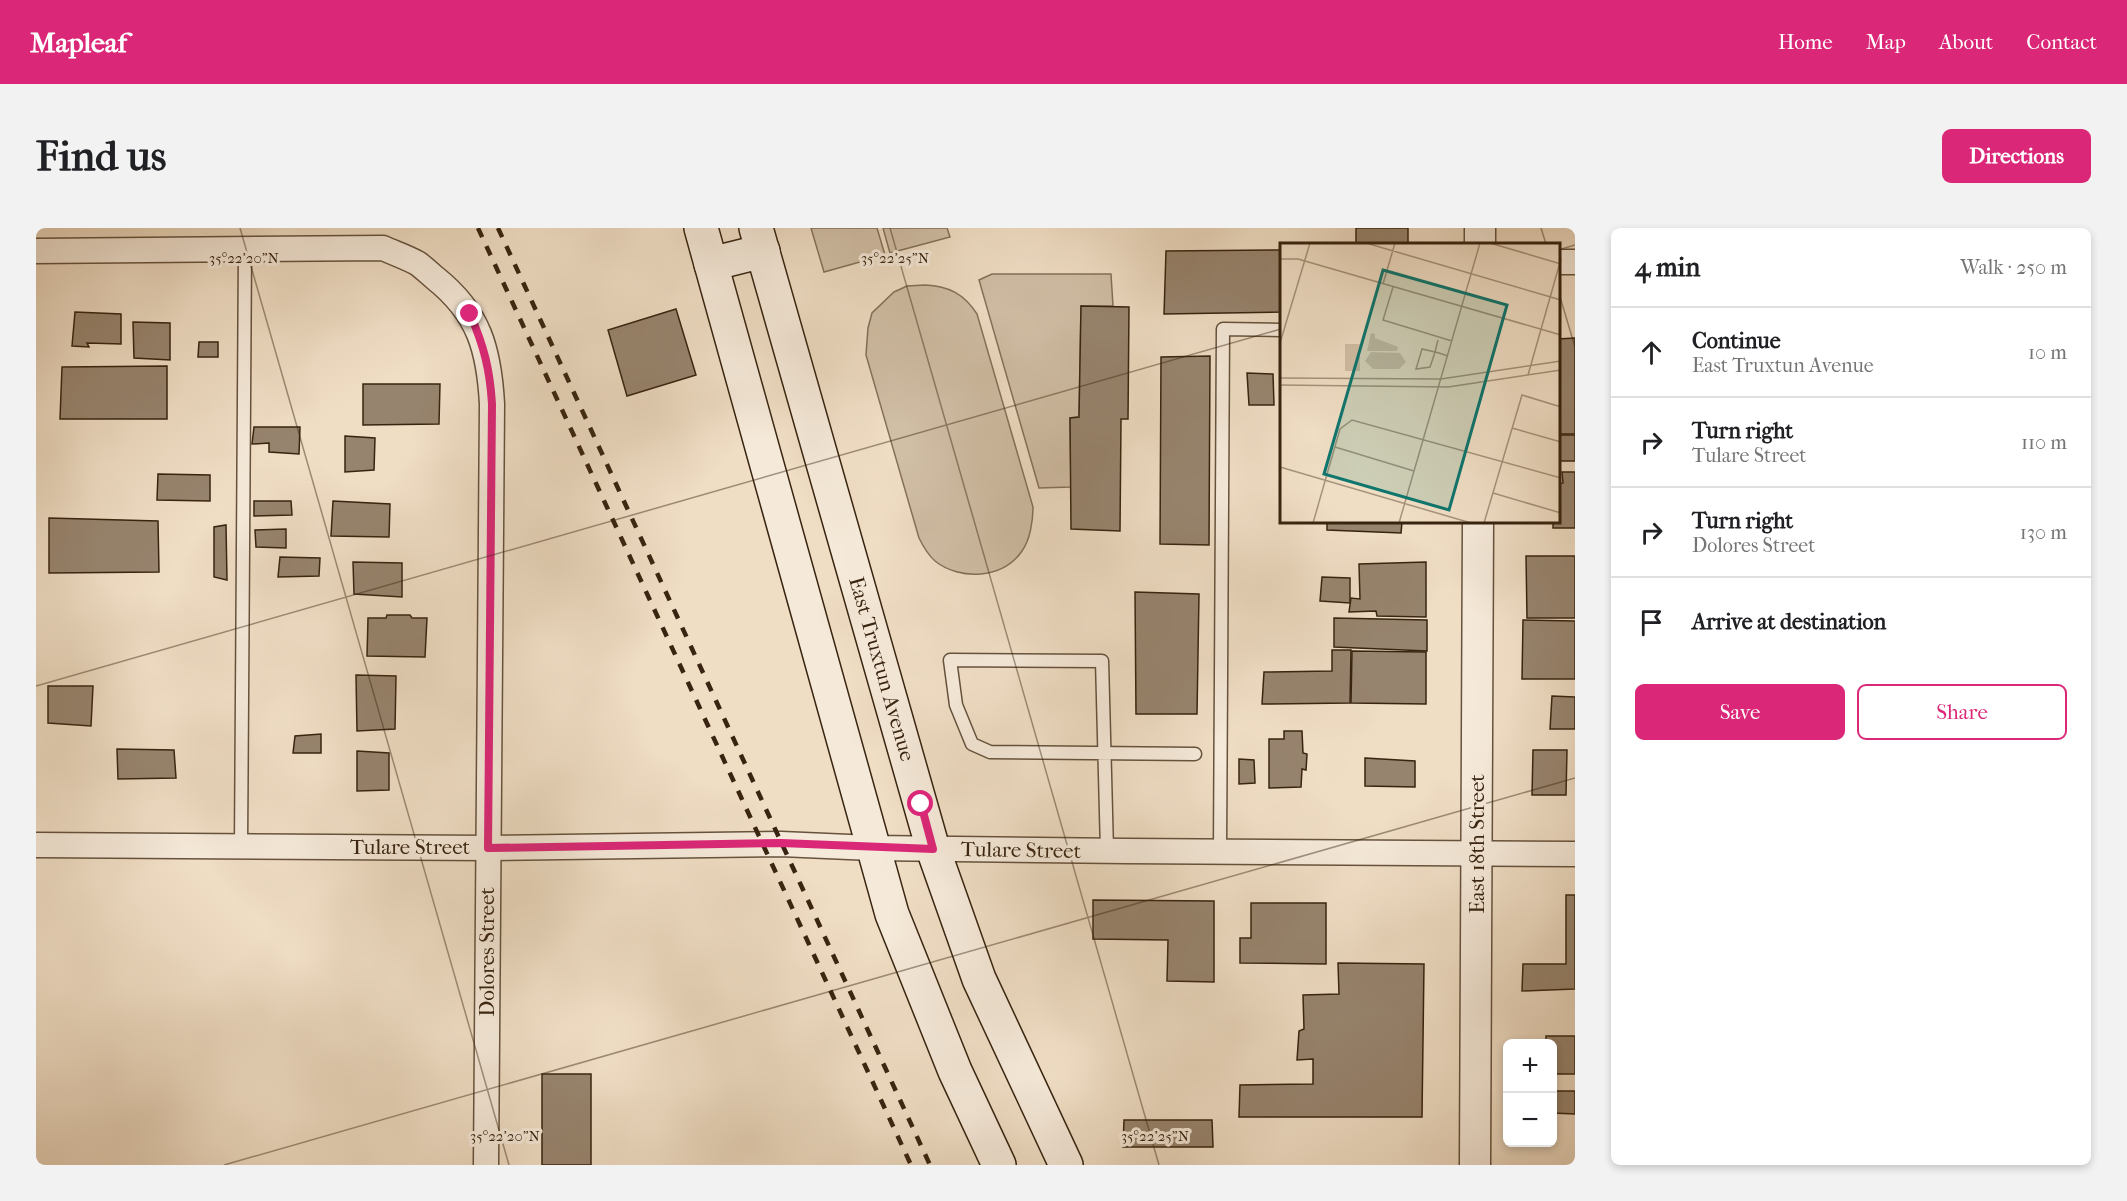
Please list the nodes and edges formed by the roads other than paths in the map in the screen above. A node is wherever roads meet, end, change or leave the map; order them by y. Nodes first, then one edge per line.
1 (701, 228) edge
2 (759, 240) edge
3 (245, 249) junction
4 (36, 251) edge
5 (711, 264) junction
6 (1280, 330) edge
7 (1478, 524) edge
8 (1104, 754) junction
9 (1195, 754) dead end
10 (36, 845) edge
11 (241, 846) junction
12 (488, 848) junction
13 (872, 848) junction
14 (933, 849) junction
15 (1107, 851) junction
16 (1220, 851) junction
17 (1477, 853) junction
18 (1575, 854) edge
19 (486, 1165) edge
20 (999, 1165) edge
21 (1066, 1165) edge
22 (1474, 1165) edge

1 - 5 main road
2 - 5 main road
2 - 14 main road, East Truxtun Avenue
3 - 4 street
3 - 11 lane
3 - 12 street, Dolores Street
5 - 13 main road
6 - 16 lane
7 - 17 street, East 18th Street
8 - 8 lane
8 - 9 lane
8 - 15 lane
10 - 11 street, Tulare Street
11 - 12 street, Tulare Street
12 - 13 street, Tulare Street
12 - 19 street, Dolores Street
13 - 14 street, Tulare Street
13 - 20 main road
14 - 15 street, Tulare Street
14 - 21 main road, East Truxtun Avenue
15 - 16 street, Tulare Street
16 - 17 street, Tulare Street
17 - 18 street, Tulare Street
17 - 22 street, East 18th Street

